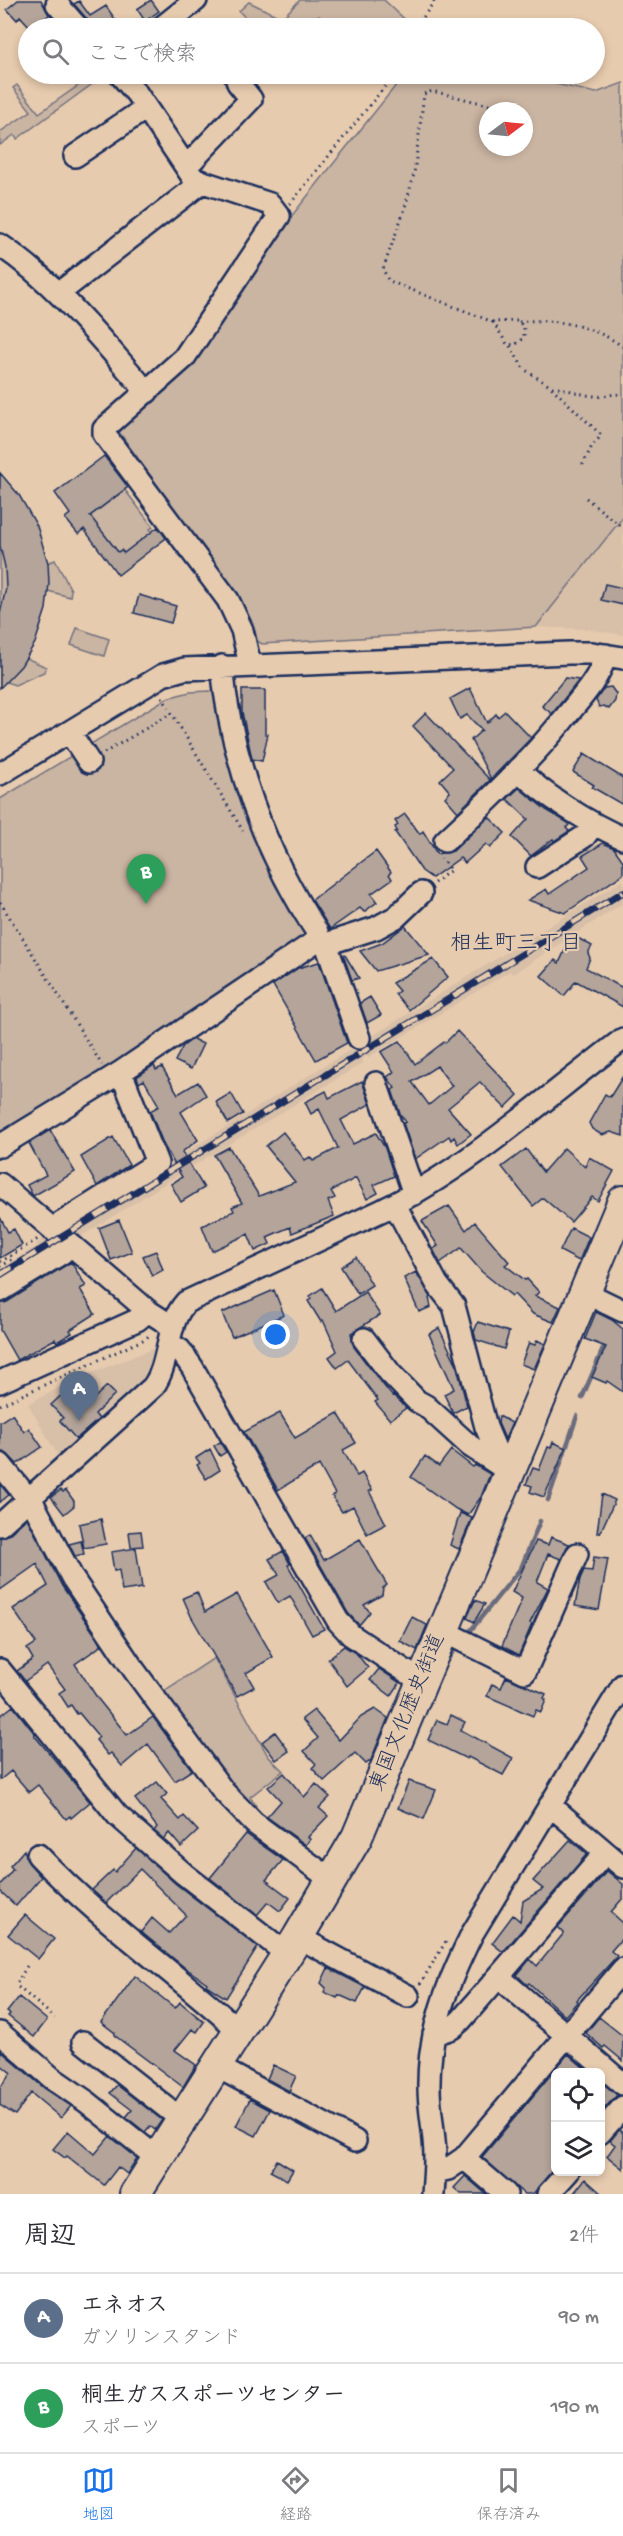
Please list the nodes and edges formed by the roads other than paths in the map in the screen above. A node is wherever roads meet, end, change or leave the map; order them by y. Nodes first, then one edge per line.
1 (196, 0) edge
2 (57, 4) dead end
3 (69, 18) edge
4 (174, 18) edge
5 (128, 84) edge
6 (239, 84) edge
7 (146, 108) junction
8 (75, 156) dead end
9 (186, 166) junction
10 (201, 183) junction
11 (0, 245) edge
12 (59, 293) junction
13 (147, 392) junction
14 (615, 657) edge
15 (250, 665) junction
16 (222, 666) junction
17 (70, 733) junction
18 (89, 762) road end
19 (520, 771) junction
20 (0, 774) edge
21 (594, 824) junction
22 (623, 838) edge
23 (442, 849) road end
24 (537, 867) dead end
25 (421, 893) road end
26 (323, 942) junction
27 (359, 1038) dead end
28 (623, 1039) edge
29 (114, 1072) junction
30 (376, 1083) dead end
31 (0, 1146) edge
32 (0, 1184) edge
33 (414, 1194) junction
34 (623, 1201) edge
35 (395, 1204) junction
36 (48, 1233) junction
37 (70, 1245) junction
38 (0, 1291) edge
39 (586, 1293) junction
40 (623, 1311) edge
41 (161, 1328) junction
42 (364, 1339) dead end
43 (0, 1382) edge
44 (0, 1464) edge
45 (507, 1469) junction
46 (29, 1500) junction
47 (0, 1525) edge
48 (577, 1554) dead end
49 (443, 1631) junction
50 (0, 1670) edge
51 (422, 1682) junction
52 (623, 1685) edge
53 (551, 1806) junction
54 (605, 1853) junction
55 (38, 1855) dead end
56 (623, 1867) edge
57 (333, 1881) junction
58 (292, 1946) junction
59 (623, 1969) edge
60 (500, 1978) junction
61 (408, 1996) dead end
62 (238, 2030) junction
63 (0, 2033) edge
64 (434, 2034) junction
65 (567, 2036) junction
66 (83, 2042) dead end
67 (216, 2066) junction
68 (623, 2084) edge
69 (623, 2107) edge
70 (181, 2119) junction
71 (605, 2127) edge
72 (356, 2141) dead end
73 (157, 2158) junction
74 (464, 2158) junction
75 (435, 2172) junction
76 (564, 2176) edge
77 (135, 2194) edge
78 (433, 2194) edge
79 (506, 2194) edge
80 (548, 2194) edge

1 - 4 street
2 - 3 street
5 - 7 street
6 - 9 street
7 - 8 street
7 - 9 street
9 - 10 street
10 - 12 street
10 - 13 street
11 - 12 street
12 - 13 street
13 - 15 street
14 - 15 street
14 - 19 street
15 - 16 street
16 - 17 street
16 - 26 street
17 - 18 street
17 - 20 street
19 - 21 street
19 - 23 street
21 - 22 street
21 - 24 street
25 - 26 street
26 - 27 street
26 - 29 street
28 - 33 street
29 - 31 street
29 - 36 street
30 - 33 street
32 - 36 street
33 - 35 street
34 - 39 highway, 東国文化歴史街道
35 - 41 street
35 - 45 street
36 - 37 street
37 - 38 street
37 - 41 street
39 - 40 street
39 - 45 highway, 東国文化歴史街道
41 - 43 street
41 - 46 street
41 - 51 street
42 - 45 street
44 - 46 street
45 - 49 highway, 東国文化歴史街道
46 - 47 street
46 - 57 street
48 - 49 street
49 - 51 highway, 東国文化歴史街道
50 - 58 street
51 - 57 highway, 東国文化歴史街道
52 - 53 street
53 - 54 street
53 - 64 street
54 - 56 street
54 - 60 street
55 - 62 street
57 - 58 highway, 東国文化歴史街道
58 - 61 street
58 - 62 highway, 東国文化歴史街道
59 - 65 street
60 - 64 street
60 - 65 street
62 - 67 highway, 東国文化歴史街道
63 - 73 street
64 - 75 street
65 - 68 street
65 - 74 street
66 - 70 street
67 - 70 highway, 東国文化歴史街道
67 - 72 street
69 - 71 street
70 - 73 highway, 東国文化歴史街道
73 - 77 highway, 東国文化歴史街道
74 - 75 street
74 - 79 street
75 - 78 street
76 - 80 street

